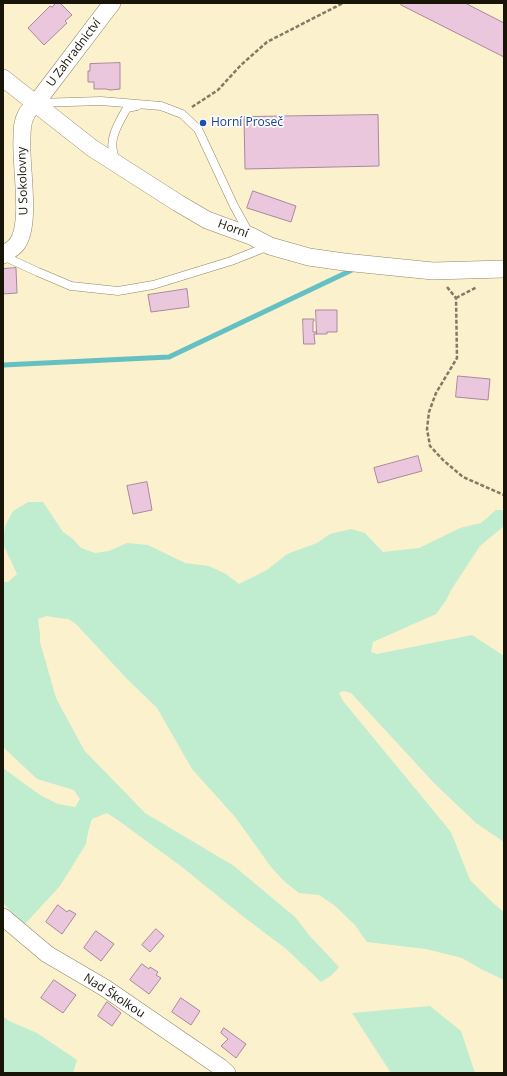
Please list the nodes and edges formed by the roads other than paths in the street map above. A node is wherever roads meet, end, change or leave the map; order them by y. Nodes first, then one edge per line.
1 (112, 3) edge
2 (3, 78) edge
3 (36, 103) junction
4 (144, 105) junction
5 (118, 165) junction
6 (251, 236) junction
7 (270, 246) junction
8 (3, 256) edge
9 (504, 269) edge
10 (3, 917) edge
11 (227, 1073) edge

1 - 3 street, U Zahradnictví
2 - 3 street, Horní
3 - 4 lane
3 - 5 street, Horní
3 - 8 street, U Sokolovny
4 - 5 lane
4 - 6 lane
5 - 6 street, Horní
6 - 7 street, Horní
7 - 8 lane
7 - 9 street, Horní
10 - 11 street, Nad Školkou

